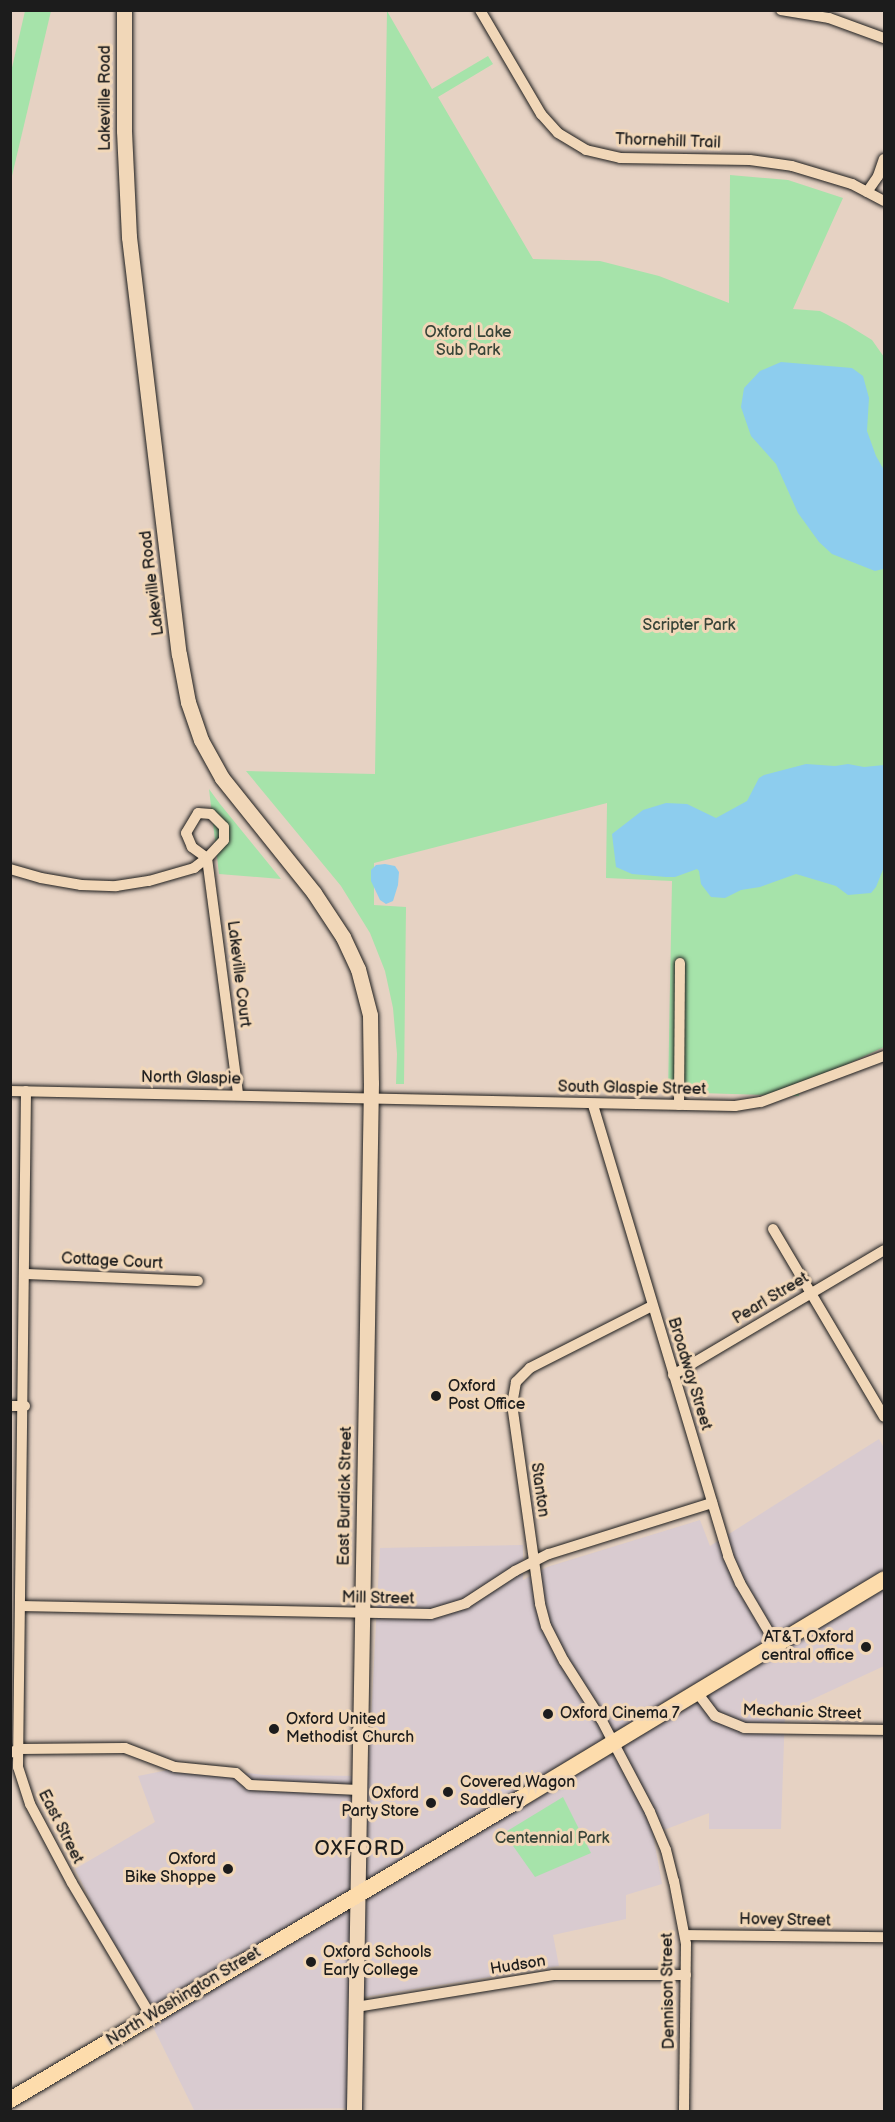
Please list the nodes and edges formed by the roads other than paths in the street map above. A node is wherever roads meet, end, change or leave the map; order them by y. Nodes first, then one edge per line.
1 (124, 10) edge
2 (480, 10) edge
3 (782, 10) edge
4 (885, 38) edge
5 (885, 159) edge
6 (867, 192) junction
7 (885, 201) edge
8 (10, 869) edge
9 (680, 963) dead end
10 (885, 1056) edge
11 (10, 1091) edge
12 (26, 1091) junction
13 (238, 1094) junction
14 (371, 1100) junction
15 (593, 1105) junction
16 (679, 1105) junction
17 (773, 1229) dead end
18 (885, 1250) edge
19 (24, 1274) junction
20 (198, 1281) dead end
21 (811, 1292) junction
22 (652, 1305) junction
23 (673, 1375) junction
24 (10, 1406) edge
25 (25, 1407) junction
26 (885, 1417) edge
27 (712, 1503) junction
28 (534, 1562) junction
29 (885, 1579) edge
30 (20, 1606) junction
31 (362, 1614) junction
32 (776, 1644) junction
33 (696, 1692) junction
34 (885, 1730) edge
35 (613, 1741) junction
36 (13, 1749) edge
37 (359, 1790) junction
38 (357, 1894) junction
39 (685, 1935) junction
40 (885, 1937) edge
41 (686, 1975) junction
42 (356, 2007) junction
43 (151, 2016) junction
44 (10, 2100) edge
45 (354, 2112) edge
46 (684, 2112) edge

1 - 14 main road, Lakeville Road
2 - 6 street, Thornehill Trail
3 - 4 street
5 - 6 street
6 - 7 street, Thornehill Trail
8 - 13 street, Lakeville Court
9 - 16 street
10 - 16 street, South Glaspie Street
11 - 12 street, North Glaspie
12 - 13 street, North Glaspie
12 - 19 street, East Street
13 - 14 street, North Glaspie
14 - 15 street, South Glaspie Street
14 - 31 main road, East Burdick Street
15 - 16 street, South Glaspie Street
15 - 22 street, Broadway Street
17 - 21 street
18 - 21 street, Pearl Street
19 - 20 street, Cottage Court
19 - 25 street, East Street
21 - 23 street, Pearl Street
21 - 26 street
22 - 23 street, Broadway Street
22 - 28 street, Stanton
23 - 27 street, Broadway Street
24 - 25 street
25 - 30 street, East Street
27 - 28 street, Mill Street
27 - 32 street, Broadway Street
28 - 31 street, Mill Street
28 - 35 street, Stanton
29 - 32 main road, North Washington Street
30 - 31 street, Mill Street
30 - 36 street, East Street
31 - 37 main road, East Burdick Street
32 - 33 main road, North Washington Street
33 - 34 street, Mechanic Street
33 - 35 main road, North Washington Street
35 - 38 main road, North Washington Street
35 - 39 street, Dennison Street
36 - 37 street
36 - 43 street, East Street
37 - 38 main road, East Burdick Street
38 - 42 main road, East Burdick Street
38 - 43 main road, North Washington Street
39 - 40 street, Hovey Street
39 - 41 street, Dennison Street
41 - 42 street, Hudson
41 - 46 street, Dennison Street
42 - 45 main road, East Burdick Street
43 - 44 main road, North Washington Street

